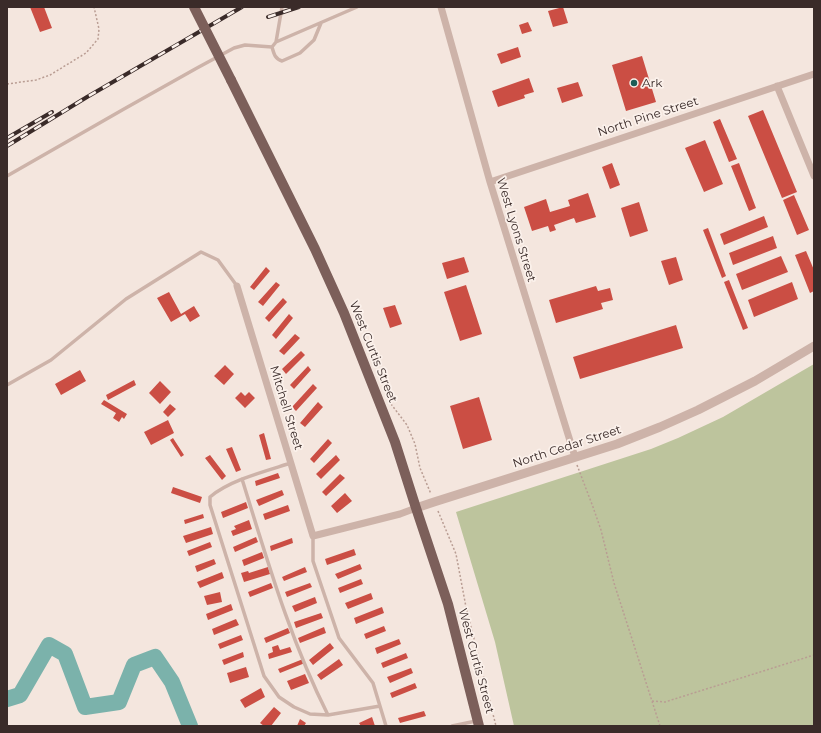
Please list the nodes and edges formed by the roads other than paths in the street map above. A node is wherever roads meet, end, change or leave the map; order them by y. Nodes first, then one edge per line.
1 (194, 7) edge
2 (282, 7) edge
3 (357, 7) edge
4 (441, 7) edge
5 (321, 23) junction
6 (276, 42) junction
7 (272, 47) junction
8 (814, 74) edge
9 (777, 86) junction
10 (7, 176) edge
11 (814, 176) edge
12 (490, 182) junction
13 (237, 286) joint
14 (814, 346) edge
15 (7, 386) edge
16 (575, 457) junction
17 (291, 463) junction
18 (242, 479) junction
19 (416, 508) junction
20 (313, 536) junction
21 (380, 706) junction
22 (328, 715) junction
23 (479, 723) edge
24 (386, 726) edge
25 (452, 726) edge

1 - 19 main road, West Curtis Street, bridge
2 - 6 lane
3 - 5 lane
4 - 12 street, West Lyons Street
5 - 6 lane
5 - 7 lane
6 - 7 lane
7 - 10 lane
8 - 9 street, North Pine Street
9 - 11 street
9 - 12 street, North Pine Street
12 - 16 street, West Lyons Street
13 - 15 lane
13 - 17 street, Mitchell Street
14 - 16 street, North Cedar Street
16 - 19 street, North Cedar Street
17 - 18 lane
17 - 20 street, Mitchell Street
18 - 22 lane
18 - 22 lane
19 - 20 street, North Cedar Street
19 - 23 main road, West Curtis Street
20 - 21 lane
21 - 22 lane
21 - 24 lane
23 - 25 lane

